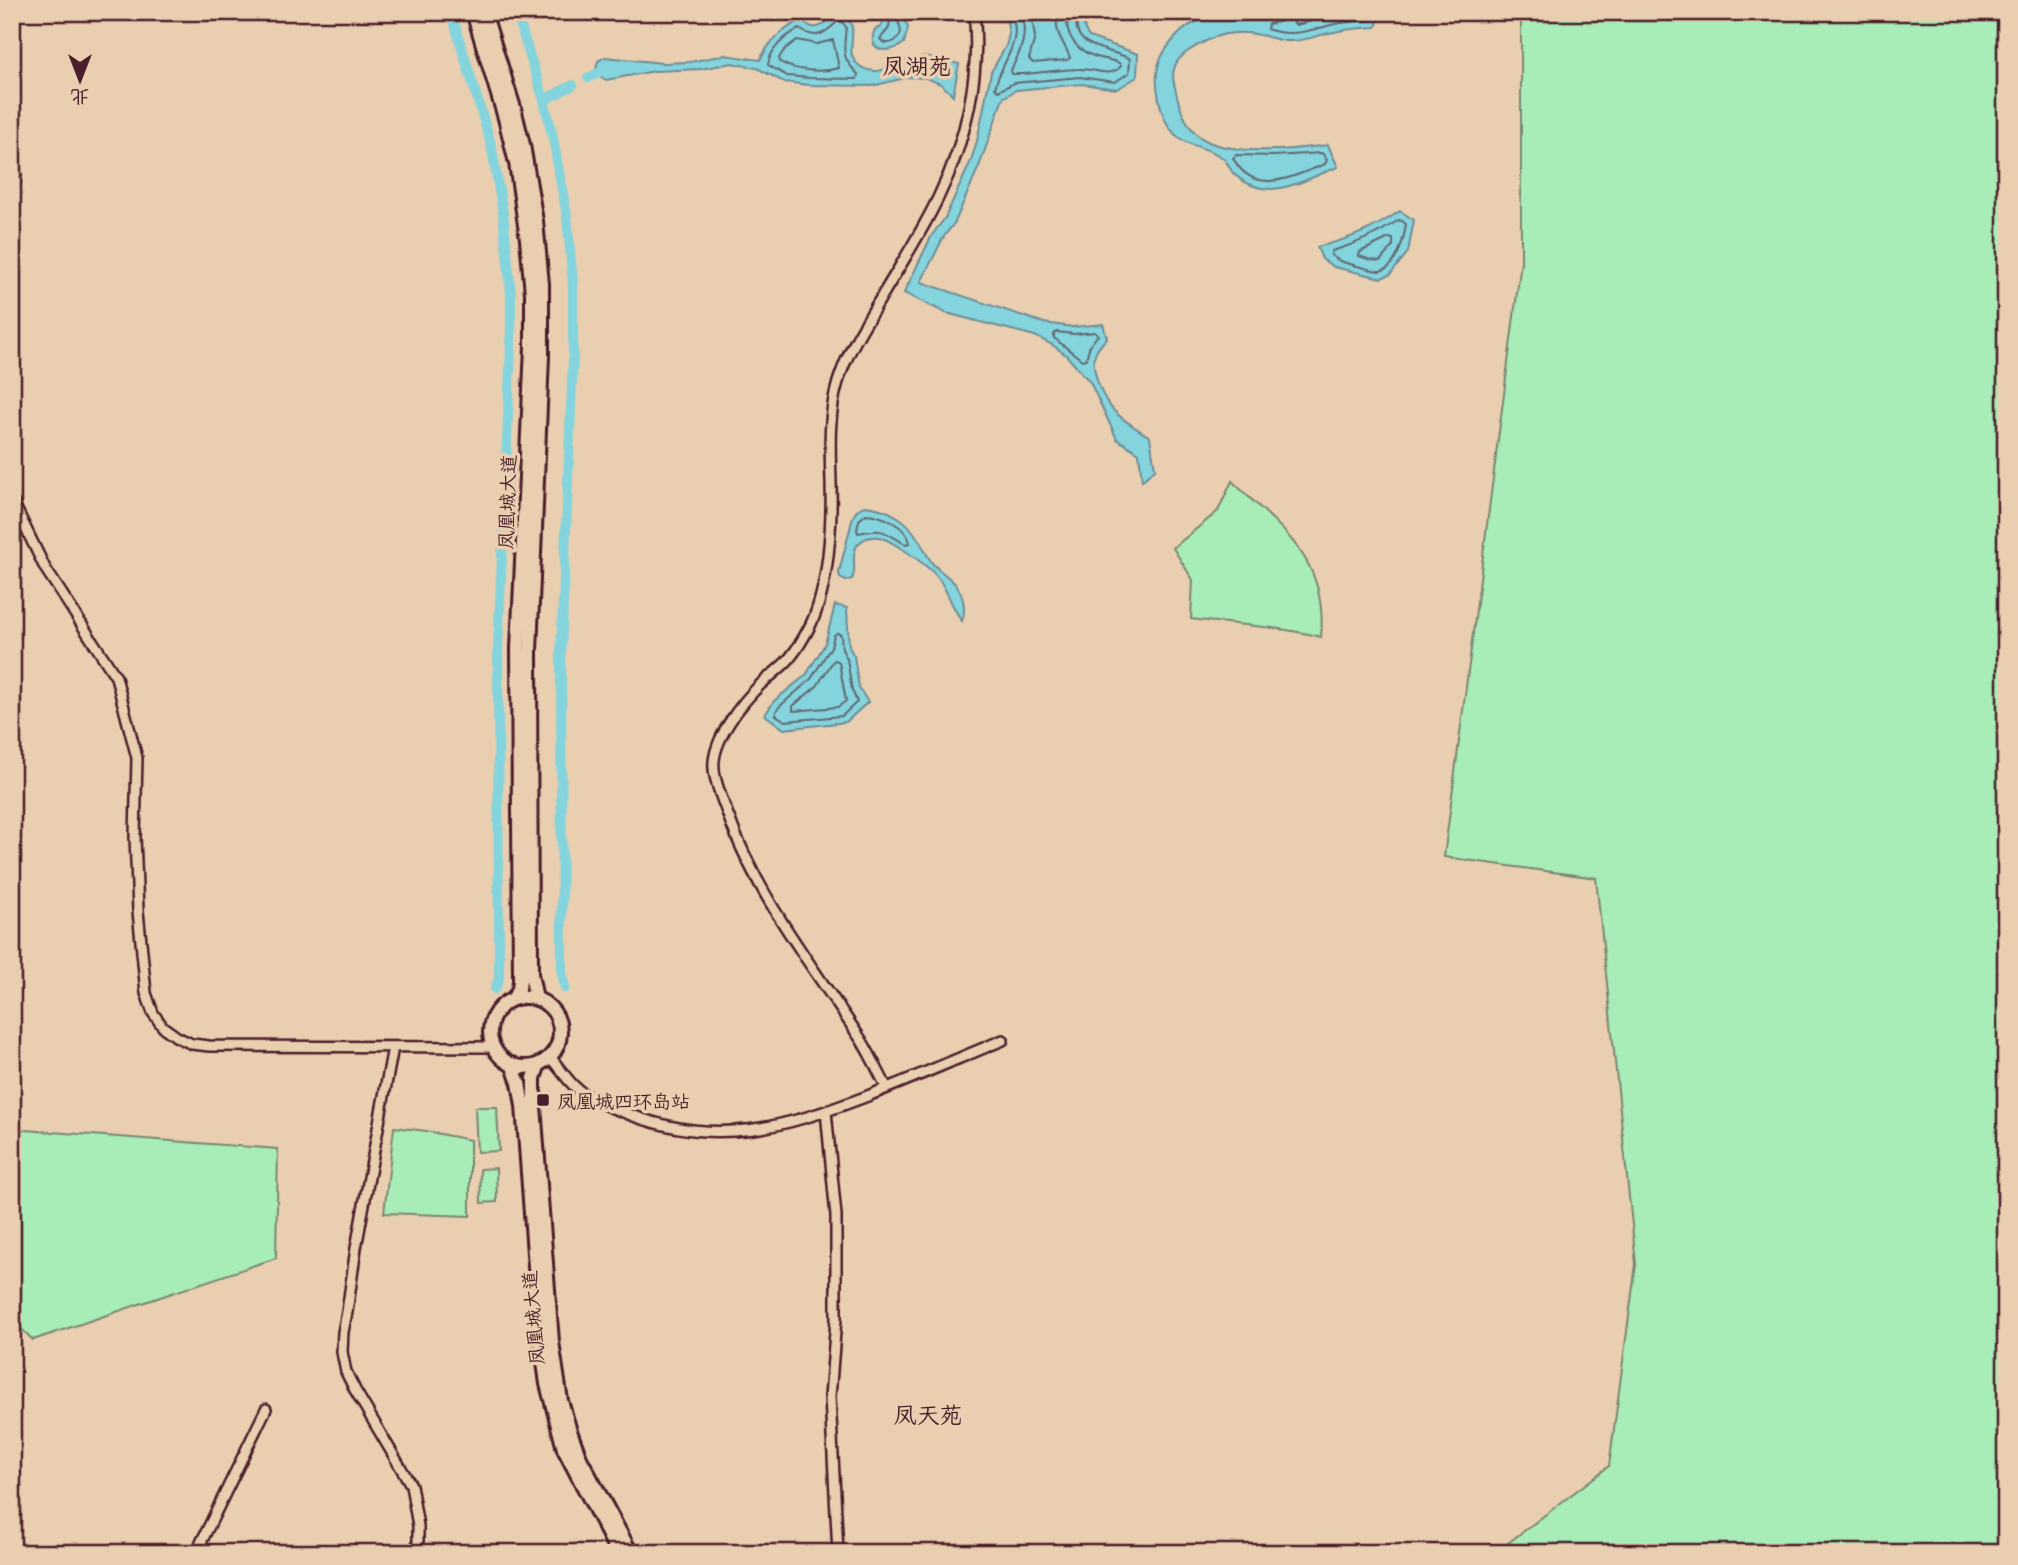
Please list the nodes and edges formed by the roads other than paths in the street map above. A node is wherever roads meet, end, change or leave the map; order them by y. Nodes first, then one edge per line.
1 (473, 12) edge
2 (484, 12) edge
3 (974, 12) edge
4 (12, 147) edge
5 (12, 197) edge
6 (12, 500) edge
7 (513, 999) junction
8 (536, 999) junction
9 (1003, 1040) dead end
10 (393, 1047) junction
11 (493, 1047) junction
12 (550, 1057) junction
13 (512, 1064) junction
14 (539, 1064) junction
15 (887, 1088) junction
16 (826, 1111) junction
17 (266, 1409) dead end
18 (196, 1553) edge
19 (418, 1553) edge
20 (618, 1553) edge
21 (631, 1553) edge
22 (838, 1553) edge

1 - 7 main road, 凤凰城大道
2 - 8 main road, 凤凰城大道
3 - 15 street
4 - 5 street
6 - 10 street
7 - 8 main road
7 - 11 main road
8 - 12 main road
9 - 15 street
10 - 11 street
10 - 19 street
11 - 13 main road
12 - 14 main road
12 - 16 street
13 - 14 main road
13 - 20 main road, 凤凰城大道
14 - 21 main road, 凤凰城大道
15 - 16 street
16 - 22 street
17 - 18 street

